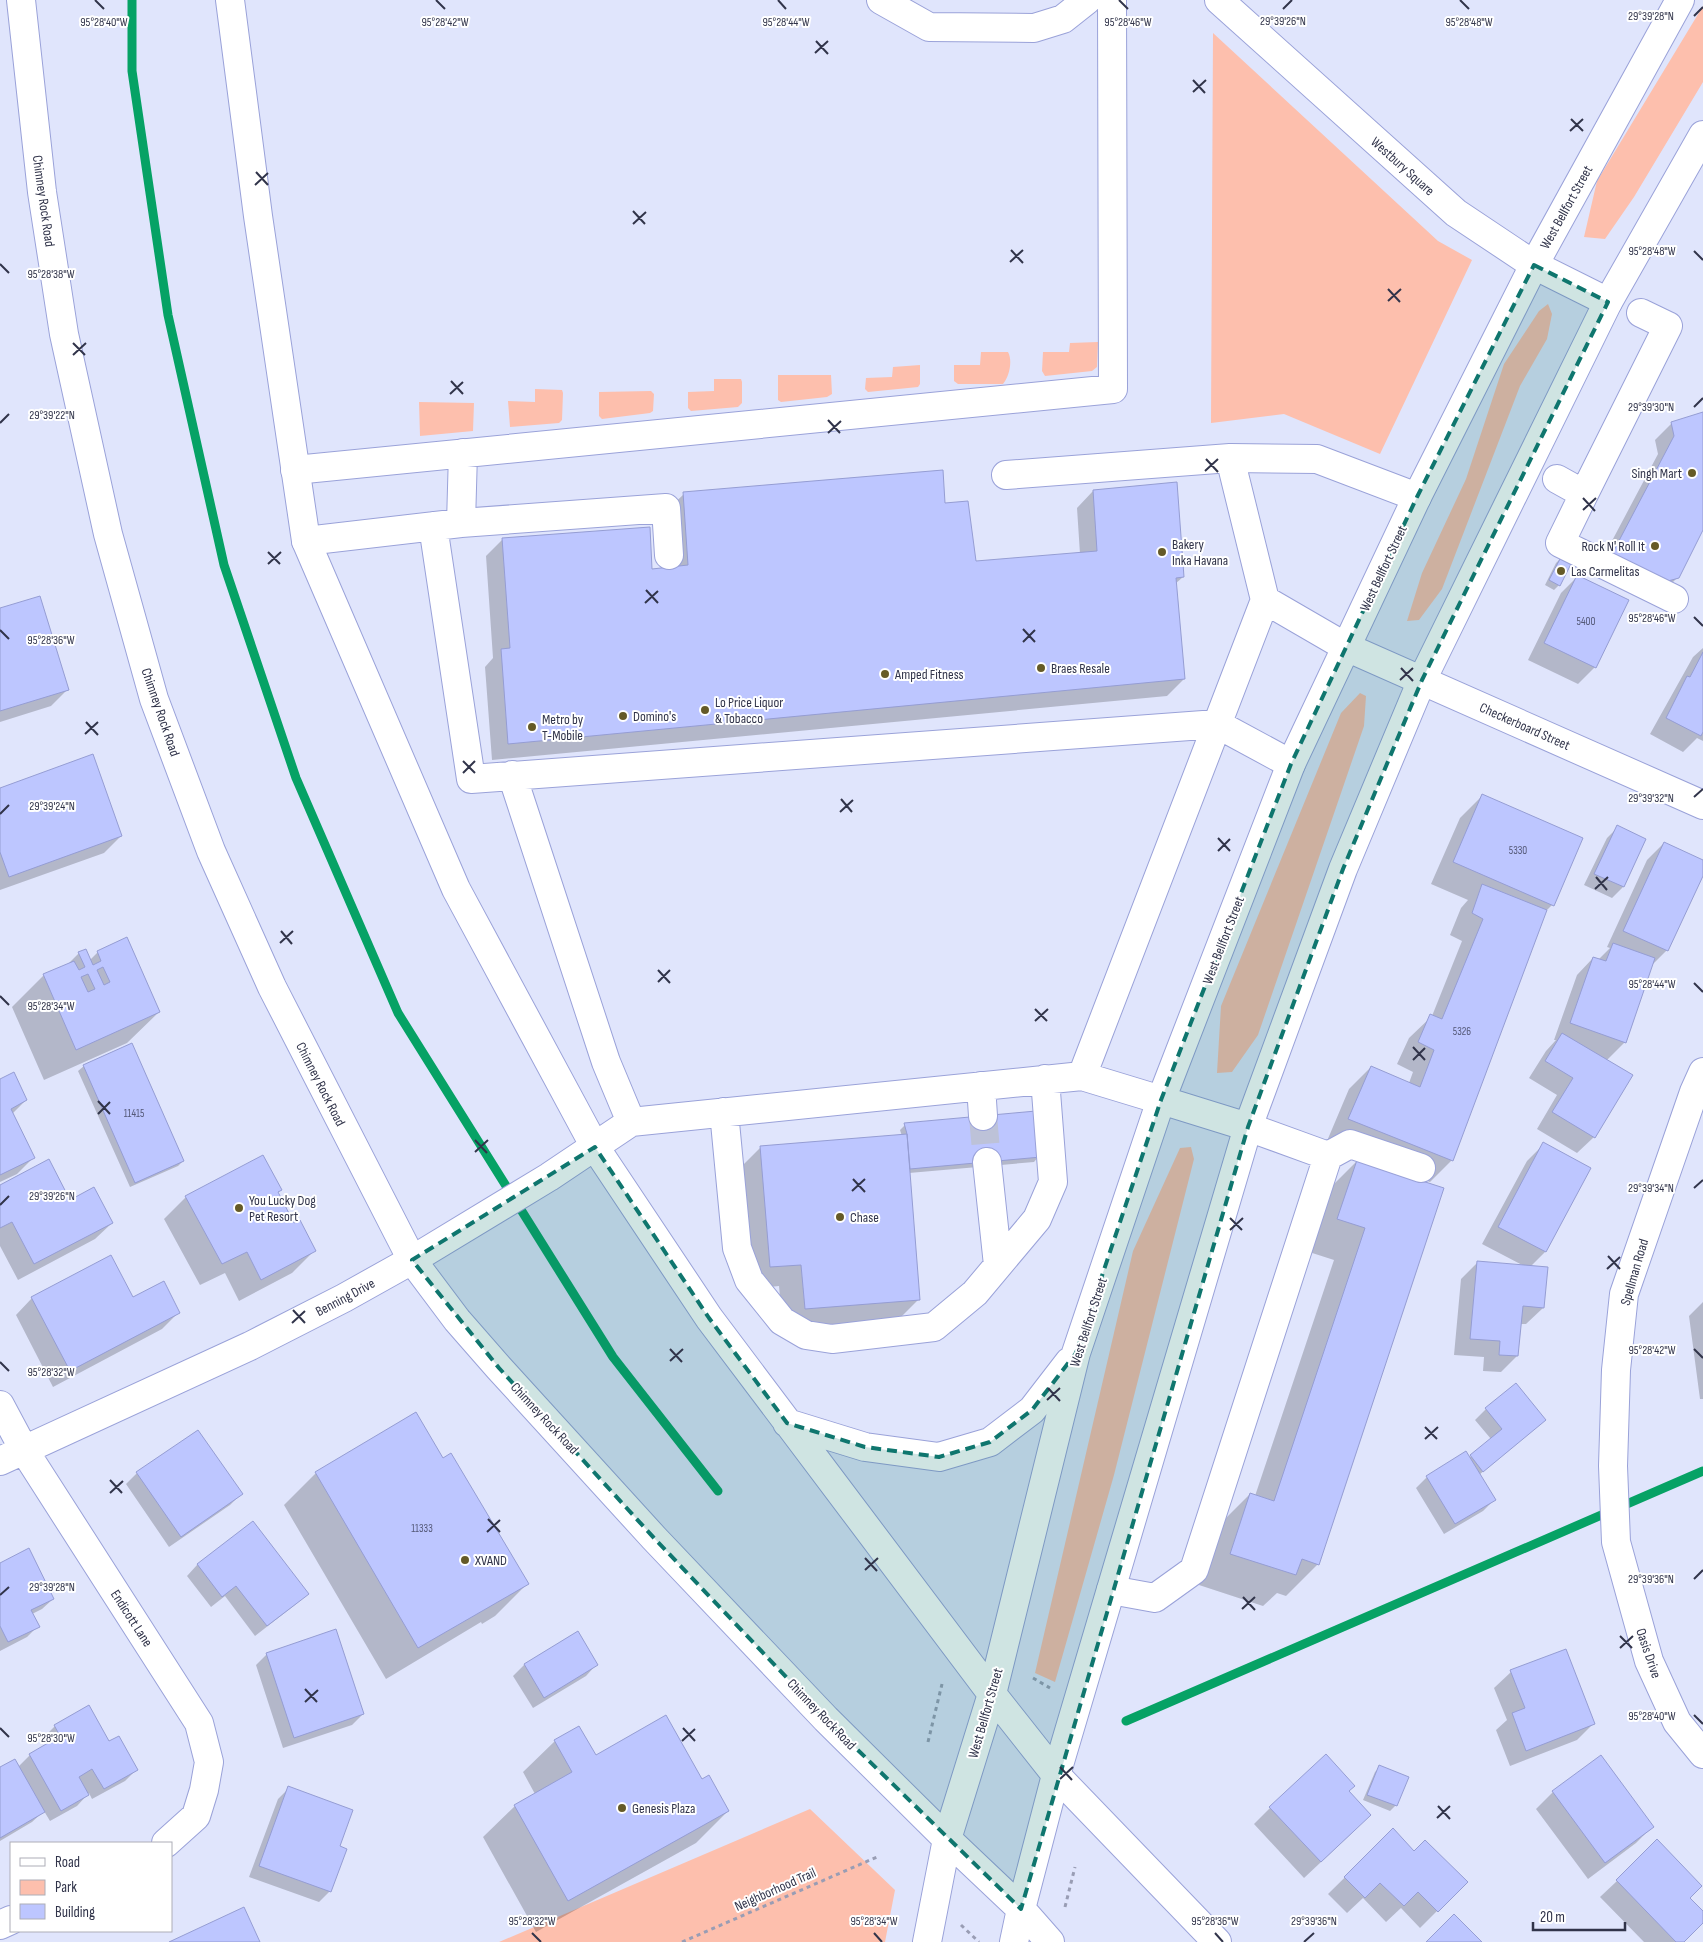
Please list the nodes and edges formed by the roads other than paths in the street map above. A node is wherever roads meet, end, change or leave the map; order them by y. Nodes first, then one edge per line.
1 (20, 0) edge
2 (230, 0) edge
3 (881, 0) edge
4 (1087, 0) edge
5 (1112, 0) edge
6 (1220, 0) edge
7 (1680, 0) edge
8 (1703, 135) edge
9 (1534, 265) junction
10 (1608, 302) junction
11 (1640, 313) dead end
12 (463, 454) junction
13 (1230, 458) junction
14 (295, 470) junction
15 (1006, 475) dead end
16 (1557, 480) dead end
17 (1584, 494) junction
18 (1417, 497) junction
19 (461, 523) junction
20 (433, 526) junction
21 (306, 541) junction
22 (669, 555) dead end
23 (1674, 599) dead end
24 (1265, 600) junction
25 (1346, 647) junction
26 (1422, 680) junction
27 (1217, 724) junction
28 (1291, 764) junction
29 (512, 775) junction
30 (1703, 805) edge
31 (1082, 1076) junction
32 (1044, 1079) junction
33 (981, 1086) junction
34 (1700, 1086) edge
35 (1161, 1100) junction
36 (724, 1112) junction
37 (983, 1116) tunnel mouth
38 (631, 1122) junction
39 (1248, 1127) junction
40 (595, 1147) junction
41 (1328, 1156) junction
42 (987, 1162) tunnel mouth
43 (1421, 1168) dead end
44 (412, 1260) junction
45 (998, 1265) junction
46 (1076, 1353) junction
47 (0, 1404) edge
48 (787, 1423) junction
49 (12, 1456) edge
50 (1616, 1542) joint
51 (1111, 1590) junction
52 (992, 1694) junction
53 (1703, 1754) edge
54 (1056, 1775) junction
55 (947, 1840) junction
56 (167, 1842) edge
57 (1021, 1909) junction
58 (926, 1942) edge
59 (1014, 1942) edge
60 (1050, 1942) edge
61 (1217, 1942) edge

1 - 44 main road, Chimney Rock Road
2 - 14 main road
3 - 4 main road
5 - 12 main road
6 - 9 main road, Westbury Square
7 - 9 main road, West Bellfort Street
8 - 10 main road
9 - 10 main road, Westbury Square
9 - 18 main road, West Bellfort Street
10 - 26 main road
11 - 17 main road
12 - 14 main road
12 - 19 main road
13 - 15 main road
13 - 18 main road
13 - 24 main road
14 - 21 main road
16 - 17 main road
17 - 23 main road
18 - 25 main road, West Bellfort Street
19 - 20 main road
19 - 22 main road
20 - 21 main road
20 - 29 main road
21 - 40 main road
24 - 25 main road, Checkerboard Street
24 - 27 main road
25 - 26 main road, Checkerboard Street
25 - 28 main road, West Bellfort Street
26 - 30 main road, Checkerboard Street
26 - 39 main road
27 - 28 main road
27 - 29 main road
27 - 31 main road
28 - 35 main road, West Bellfort Street
29 - 38 main road
31 - 32 main road
31 - 35 main road
32 - 33 main road
32 - 45 main road
33 - 36 main road
33 - 37 main road
34 - 50 main road, Spellman Road
35 - 39 main road
35 - 46 main road, West Bellfort Street
36 - 38 main road
36 - 45 main road
38 - 40 main road, Benning Drive
39 - 41 main road
39 - 51 main road
40 - 44 main road, Benning Drive
40 - 48 main road
41 - 43 main road
41 - 51 main road
42 - 45 main road
44 - 49 main road, Benning Drive
44 - 55 main road, Chimney Rock Road
46 - 48 main road
46 - 52 main road, West Bellfort Street
47 - 49 main road, Endicott Lane
48 - 52 main road
49 - 56 main road, Endicott Lane
50 - 53 main road, Oasis Drive
51 - 54 main road
52 - 54 main road
52 - 55 main road, West Bellfort Street
54 - 57 main road
54 - 61 main road
55 - 57 main road, Chimney Rock Road
55 - 58 main road, West Bellfort Street
57 - 59 main road
57 - 60 main road, Chimney Rock Road

